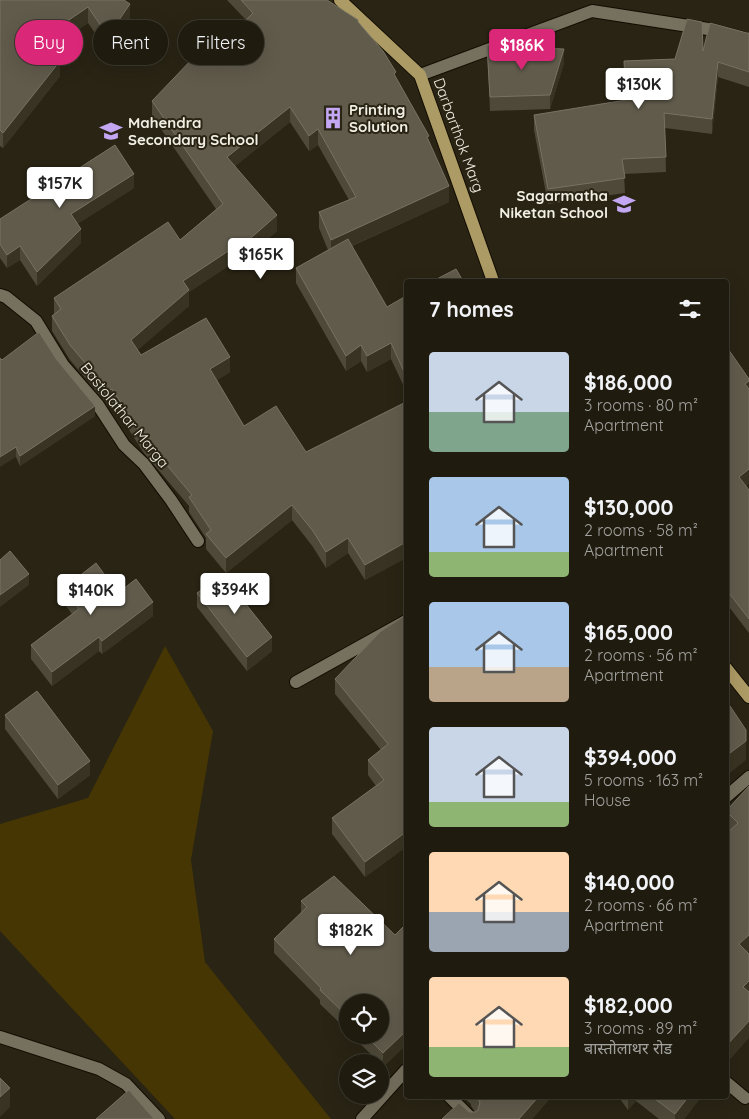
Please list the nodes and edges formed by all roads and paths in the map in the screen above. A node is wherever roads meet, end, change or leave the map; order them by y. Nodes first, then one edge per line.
1 (340, 0) edge
2 (749, 40) edge
3 (420, 75) junction
4 (492, 279) edge
5 (0, 294) edge
6 (198, 541) dead end
7 (404, 622) edge
8 (729, 672) edge
9 (296, 682) dead end
10 (749, 697) edge
11 (749, 777) edge
12 (729, 794) edge
13 (0, 1037) edge
14 (404, 1072) edge
15 (729, 1085) edge
16 (745, 1098) dead end
17 (452, 1099) edge
18 (160, 1119) edge
19 (362, 1119) edge
20 (472, 1119) edge

1 - 3 main road, Darbarthok Marg
2 - 3 street
3 - 4 main road, Darbarthok Marg
5 - 6 street, Bastolathar Marga
7 - 9 street
8 - 10 main road
11 - 12 street
13 - 18 street
14 - 19 street
15 - 16 street
17 - 20 street

